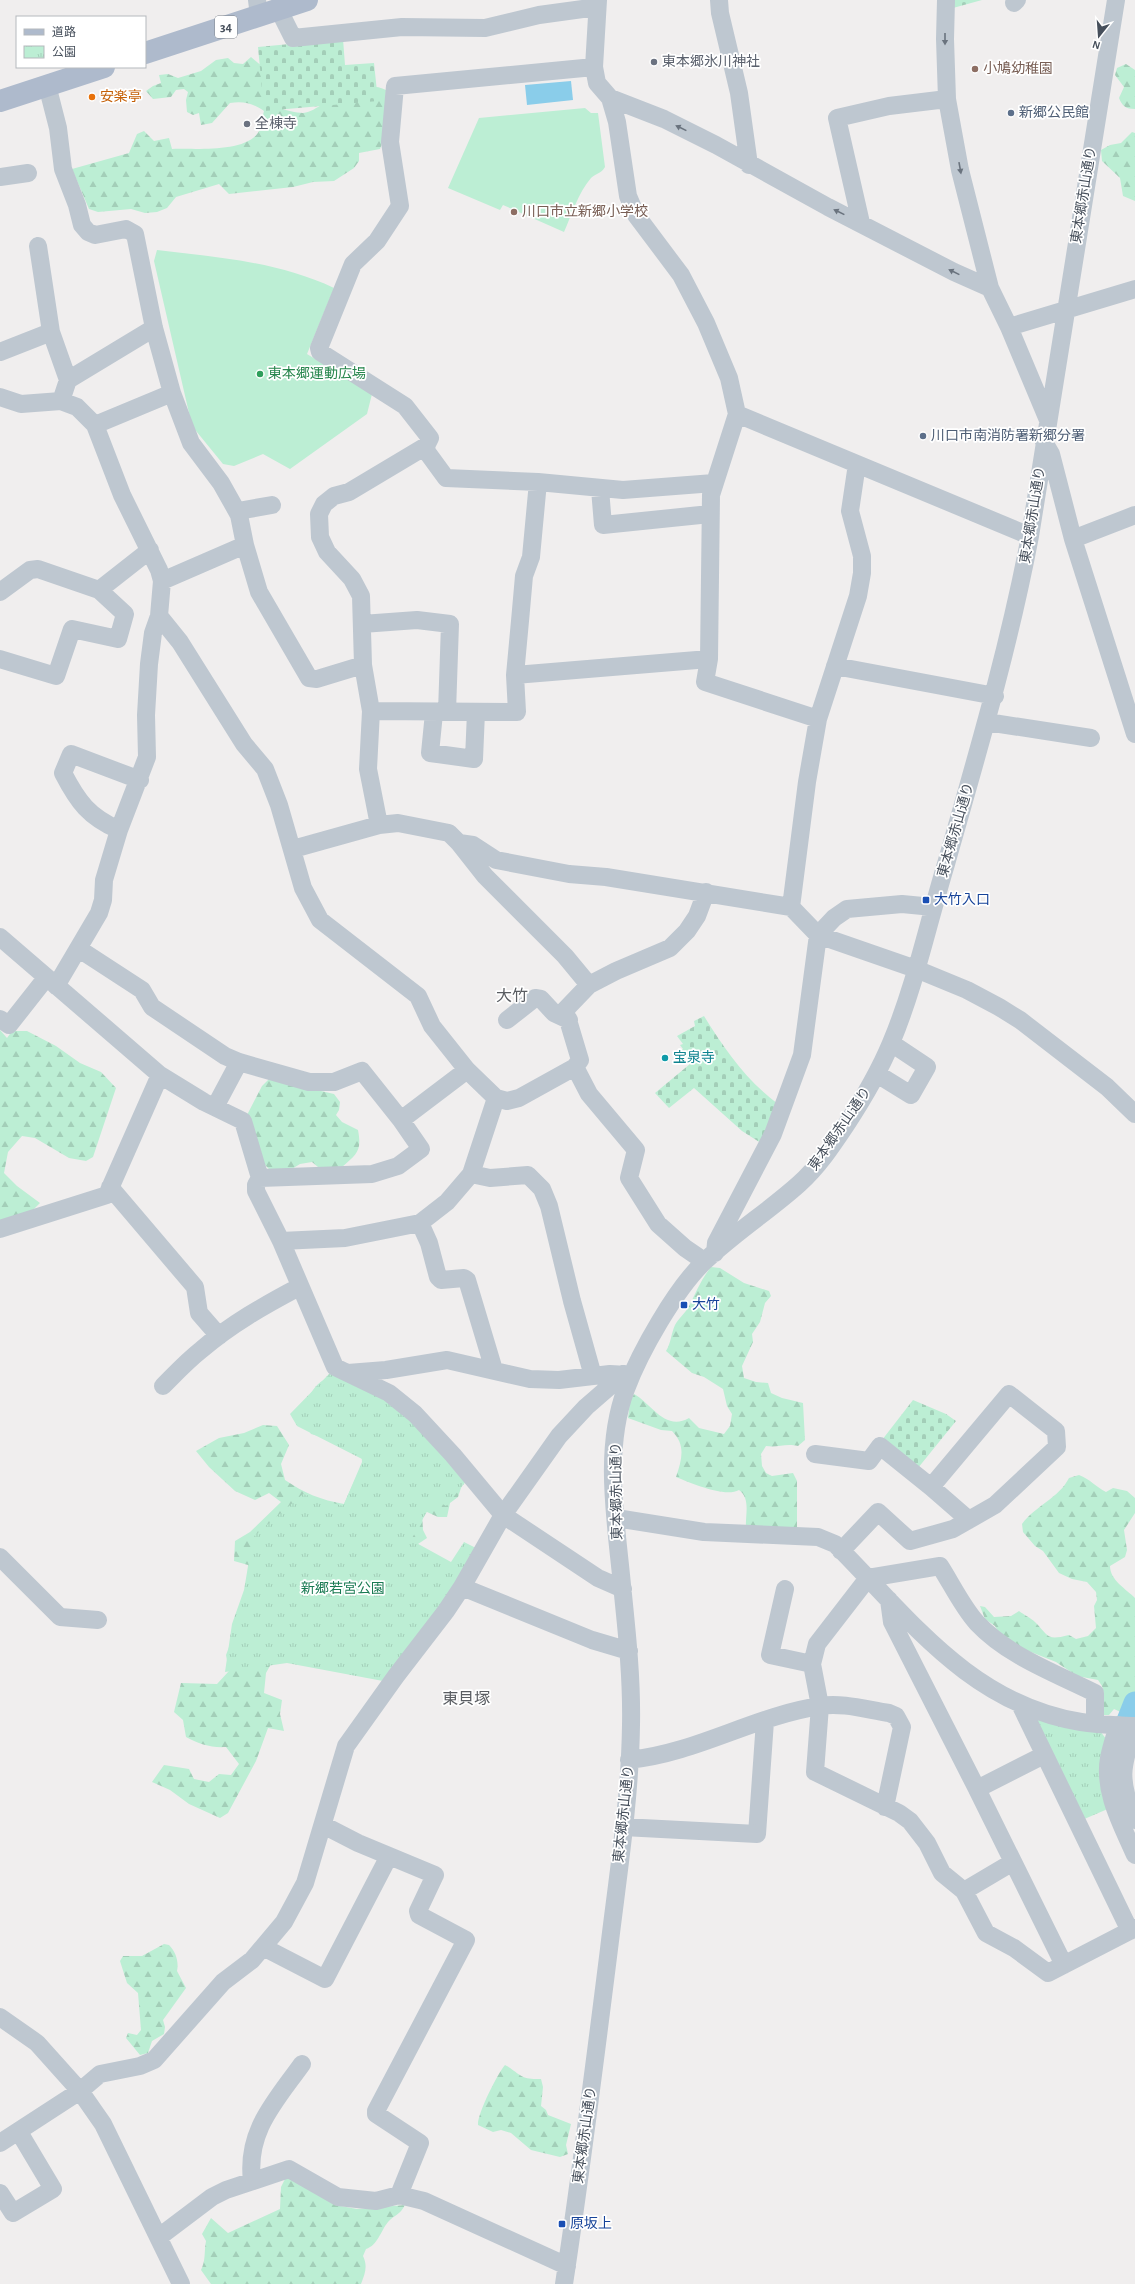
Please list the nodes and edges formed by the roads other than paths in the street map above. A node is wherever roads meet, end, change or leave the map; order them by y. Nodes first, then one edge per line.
1 (307, 0) edge
2 (719, 0) edge
3 (946, 0) edge
4 (1116, 0) edge
5 (598, 4) edge
6 (265, 9) edge
7 (146, 54) edge
8 (101, 68) edge
9 (594, 68) junction
10 (47, 85) junction
11 (610, 98) junction
12 (947, 99) junction
13 (0, 101) edge
14 (749, 165) junction
15 (28, 173) dead end
16 (0, 177) edge
17 (861, 223) junction
18 (38, 246) dead end
19 (990, 288) junction
20 (1133, 295) edge
21 (1065, 311) junction
22 (1009, 327) junction
23 (154, 328) junction
24 (52, 332) junction
25 (0, 352) edge
26 (68, 380) junction
27 (172, 393) junction
28 (0, 396) edge
29 (60, 401) junction
30 (739, 415) junction
31 (1048, 420) junction
32 (95, 425) junction
33 (1044, 442) junction
34 (426, 446) junction
35 (857, 464) junction
36 (538, 482) junction
37 (714, 482) junction
38 (600, 489) junction
39 (272, 505) dead end
40 (238, 511) junction
41 (710, 514) junction
42 (1135, 515) edge
43 (1030, 536) junction
44 (1073, 539) junction
45 (245, 544) junction
46 (150, 550) junction
47 (162, 581) junction
48 (99, 590) junction
49 (0, 592) edge
50 (159, 616) junction
51 (362, 624) junction
52 (0, 659) edge
53 (709, 659) junction
54 (363, 665) junction
55 (835, 666) junction
56 (515, 675) junction
57 (994, 696) junction
58 (371, 711) junction
59 (440, 712) junction
60 (476, 712) junction
61 (818, 719) junction
62 (987, 722) junction
63 (1135, 734) edge
64 (1091, 738) dead end
65 (140, 780) junction
66 (379, 825) junction
67 (119, 830) junction
68 (459, 843) junction
69 (293, 849) junction
70 (706, 892) junction
71 (933, 906) junction
72 (791, 907) junction
73 (818, 935) junction
74 (0, 937) edge
75 (79, 949) junction
76 (916, 969) junction
77 (51, 982) junction
78 (589, 985) junction
79 (0, 1019) edge
80 (507, 1020) dead end
81 (569, 1020) junction
82 (891, 1044) junction
83 (239, 1062) junction
84 (575, 1067) junction
85 (467, 1070) junction
86 (877, 1074) junction
87 (160, 1075) junction
88 (496, 1098) junction
89 (215, 1107) junction
90 (1135, 1114) edge
91 (401, 1120) junction
92 (471, 1174) junction
93 (260, 1178) junction
94 (110, 1187) junction
95 (420, 1223) junction
96 (0, 1228) edge
97 (281, 1241) junction
98 (710, 1257) junction
99 (299, 1287) junction
100 (219, 1336) junction
101 (494, 1370) junction
102 (348, 1373) junction
103 (628, 1375) junction
104 (593, 1376) junction
105 (163, 1386) dead end
106 (814, 1454) dead end
107 (931, 1487) junction
108 (503, 1515) junction
109 (616, 1518) junction
110 (968, 1520) junction
111 (841, 1551) junction
112 (1, 1559) edge
113 (868, 1578) junction
114 (462, 1587) junction
115 (623, 1589) junction
116 (785, 1589) dead end
117 (889, 1600) junction
118 (98, 1620) dead end
119 (629, 1651) junction
120 (812, 1664) junction
121 (1020, 1704) junction
122 (820, 1706) junction
123 (765, 1721) junction
124 (1095, 1723) junction
125 (1130, 1726) edge
126 (1044, 1755) junction
127 (629, 1760) junction
128 (977, 1789) junction
129 (885, 1807) junction
130 (1135, 1820) edge
131 (323, 1824) junction
132 (624, 1827) junction
133 (389, 1856) junction
134 (1135, 1856) edge
135 (1013, 1862) junction
136 (964, 1891) junction
137 (1132, 1929) edge
138 (263, 1947) junction
139 (1064, 1965) junction
140 (0, 2017) edge
141 (302, 2064) dead end
142 (80, 2091) junction
143 (19, 2132) junction
144 (0, 2143) edge
145 (252, 2181) junction
146 (0, 2193) edge
147 (399, 2196) junction
148 (159, 2237) junction
149 (567, 2266) junction
150 (181, 2284) edge
151 (564, 2284) edge

1 - 6 main road, 34
2 - 14 street
3 -> 12 street
4 - 21 street, 東本郷赤山通り
5 - 6 street
5 - 9 street
6 - 7 main road, 34
8 - 10 main road
9 - 11 street
9 - 34 street
10 - 13 main road
10 - 23 street
14 -> 11 street
11 - 30 street
12 - 17 street
12 -> 19 street
17 -> 14 street
15 - 16 street
19 -> 17 street
18 - 24 street
19 - 22 street
20 - 21 street
21 - 22 street
21 - 31 street, 東本郷赤山通り
22 - 31 street
23 - 26 street
23 - 27 street
24 - 25 street
24 - 26 street
26 - 29 street
27 - 32 street
27 - 40 street
28 - 29 street
29 - 32 street
30 - 35 street
30 - 37 street
31 - 33 street, 東本郷赤山通り
32 - 46 street
33 - 43 street, 東本郷赤山通り
33 - 44 street
34 - 36 street
34 - 51 street
35 - 43 street
35 - 55 street
36 - 38 street
36 - 56 street
37 - 38 street
37 - 41 street
38 - 41 street
39 - 40 street
40 - 45 street
41 - 53 street
42 - 44 street
43 - 57 street, 東本郷赤山通り
44 - 63 street
45 - 47 street
45 - 54 street
46 - 47 street
46 - 48 street
47 - 50 street
48 - 49 street
48 - 52 street
50 - 65 street
50 - 69 street
51 - 54 street
51 - 59 street
53 - 56 street
53 - 61 street
54 - 58 street
55 - 57 street
55 - 61 street
56 - 60 street
57 - 62 street, 東本郷赤山通り
58 - 59 street
58 - 66 street
59 - 60 street
59 - 60 street
61 - 72 street
62 - 64 street
62 - 71 street, 東本郷赤山通り
65 - 67 street
65 - 67 street
66 - 68 street
66 - 69 street
67 - 75 street
68 - 70 street
68 - 78 street
69 - 85 street
70 - 72 street
70 - 78 street
71 - 73 street
71 - 76 street, 東本郷赤山通り
72 - 73 street
73 - 76 street
73 - 98 street
74 - 77 street
75 - 77 street
75 - 83 street
76 - 82 street, 東本郷赤山通り
76 - 90 street
77 - 79 street
77 - 87 street
78 - 81 street
80 - 81 street
81 - 84 street
82 - 86 street, 東本郷赤山通り
82 - 86 street
83 - 89 street
83 - 91 street
84 - 88 street
84 - 98 street
85 - 88 street
85 - 91 street
86 - 98 street, 東本郷赤山通り
87 - 89 street
87 - 94 street
88 - 92 street
89 - 93 street
91 - 93 street
92 - 95 street
92 - 104 street
93 - 97 street
94 - 96 street
94 - 100 street
95 - 97 street
95 - 101 street
97 - 99 street
98 - 103 street, 東本郷赤山通り
99 - 100 street
99 - 102 street
100 - 105 street
101 - 102 street
101 - 104 street
102 - 108 street
103 - 104 street
103 - 108 street
103 - 109 street, 東本郷赤山通り
106 - 107 street
107 - 110 street
107 - 110 street
108 - 114 street
108 - 115 street
109 - 111 street
109 - 115 street, 東本郷赤山通り
110 - 111 street
111 - 113 street
112 - 118 street
113 - 117 street
113 - 120 street
113 - 124 street
114 - 119 street
114 - 131 street
115 - 119 street, 東本郷赤山通り
116 - 120 street
117 - 121 street
117 - 128 street
119 - 127 street, 東本郷赤山通り
120 - 122 street
121 - 124 street
121 - 126 street
122 - 123 street
122 - 129 street
122 - 129 street
123 - 127 street
123 - 132 street
124 - 125 street
125 - 130 street
125 - 134 street
126 - 128 street
126 - 137 street
127 - 132 street, 東本郷赤山通り
128 - 135 street
129 - 136 street
131 - 133 street
131 - 138 street
132 - 149 street, 東本郷赤山通り
133 - 138 street
133 - 147 street
135 - 136 street
135 - 139 street
136 - 139 street
137 - 139 street
138 - 142 street
140 - 142 street
141 - 145 street
142 - 143 street
142 - 148 street
143 - 144 street
143 - 146 street
145 - 147 street
145 - 148 street
147 - 149 street
148 - 150 street
149 - 151 street, 東本郷赤山通り

